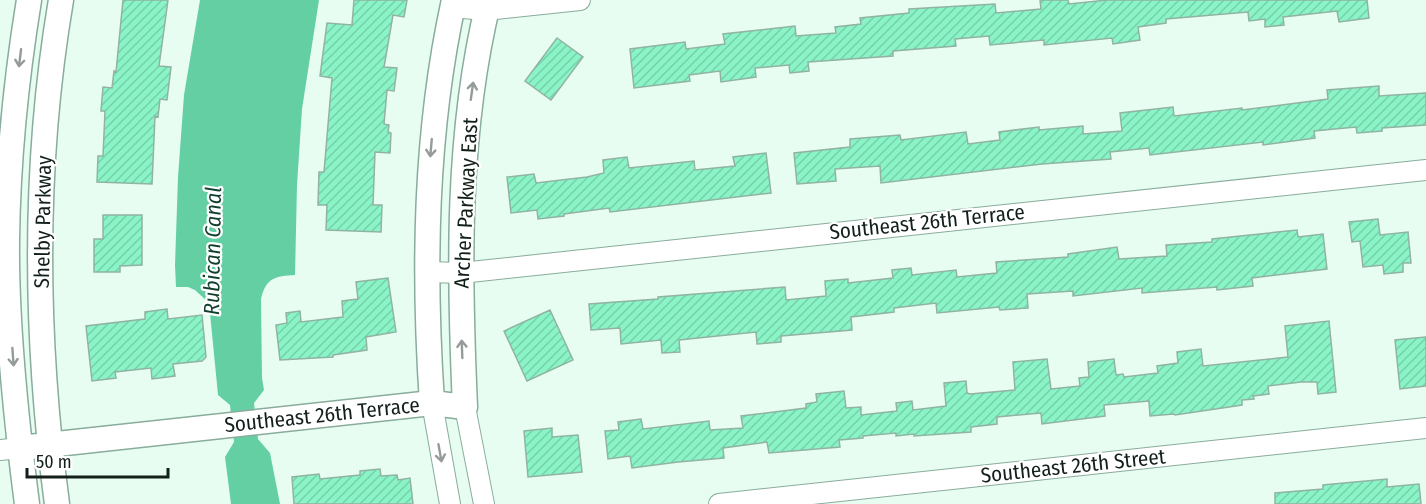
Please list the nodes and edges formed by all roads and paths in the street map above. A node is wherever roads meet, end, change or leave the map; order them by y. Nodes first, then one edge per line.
1 (29, 0) edge
2 (61, 0) edge
3 (580, 0) edge
4 (453, 4) edge
5 (487, 5) edge
6 (1426, 170) edge
7 (429, 272) junction
8 (461, 273) junction
9 (432, 403) junction
10 (465, 407) junction
11 (1426, 428) edge
12 (49, 445) junction
13 (10, 449) edge
14 (27, 504) edge
15 (57, 504) edge
16 (450, 504) edge
17 (484, 504) edge
18 (719, 504) edge

1 -> 13 street, Shelby Parkway
2 - 12 street, Shelby Parkway
3 - 5 street
4 - 5 street
4 -> 7 street, Archer Parkway East
8 -> 5 street, Archer Parkway East
6 - 8 street, Southeast 26th Terrace
7 - 8 street, Southeast 26th Terrace
7 - 9 street, Archer Parkway East
10 -> 8 street, Archer Parkway East
9 - 10 street, Southeast 26th Terrace
9 - 12 street, Southeast 26th Terrace
9 -> 16 street
10 - 17 street
11 - 18 street, Southeast 26th Street
12 - 13 street, Southeast 26th Terrace
12 - 15 street, Shelby Parkway
13 - 14 street, Shelby Parkway

